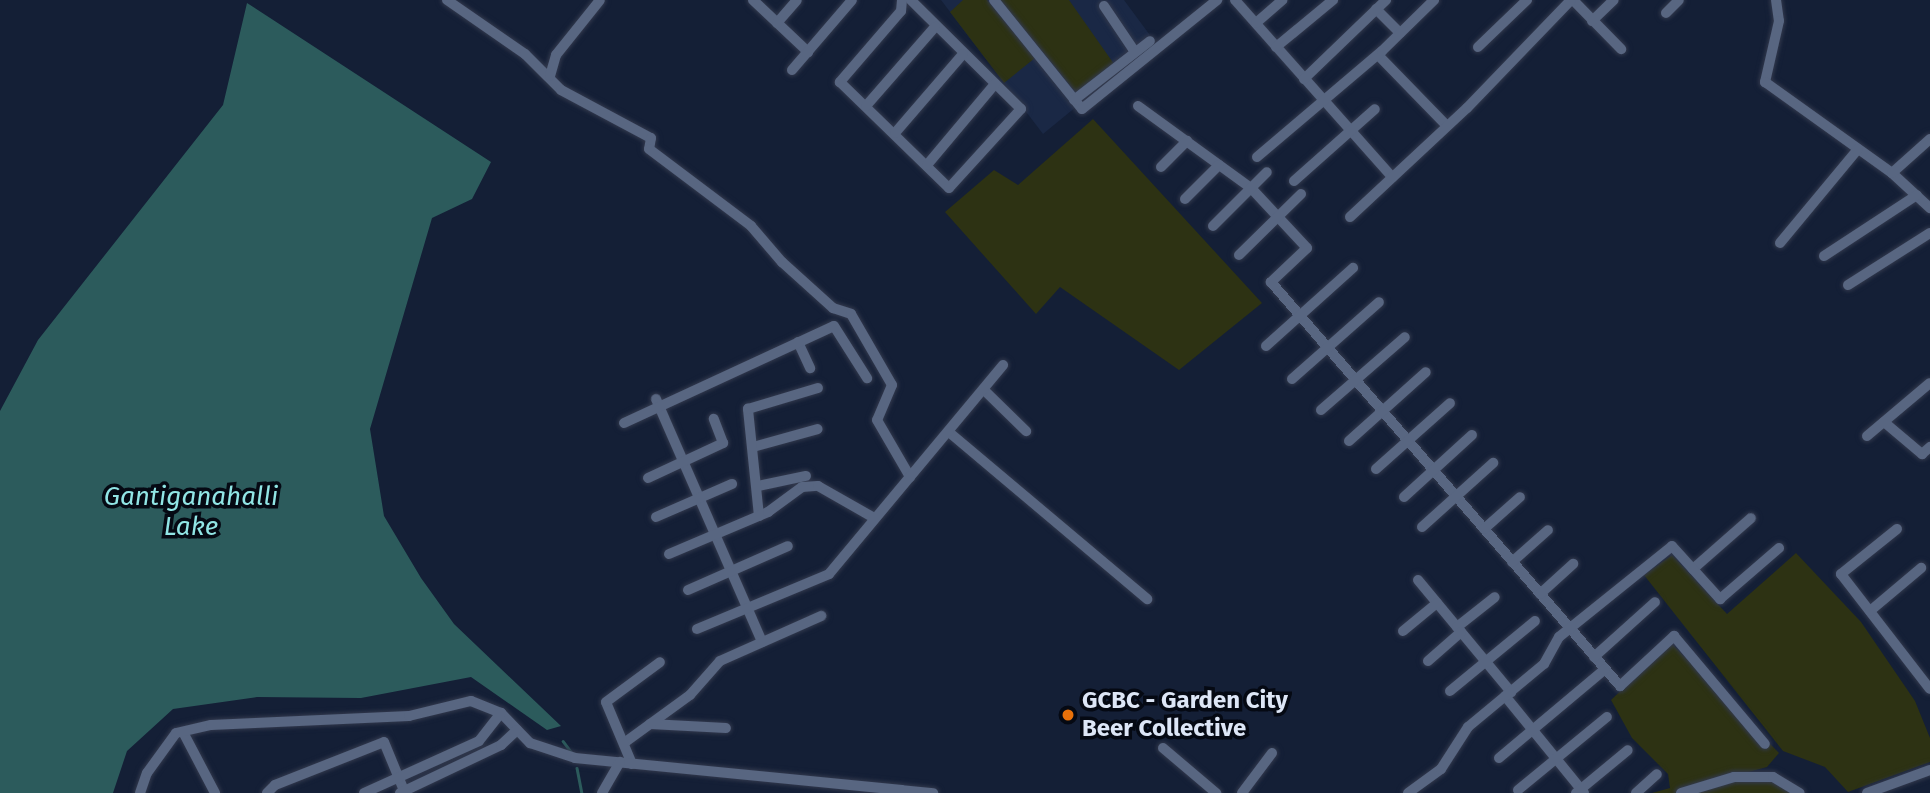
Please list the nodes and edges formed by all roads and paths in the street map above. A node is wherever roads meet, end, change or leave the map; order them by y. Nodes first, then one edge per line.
1 (447, 0) edge
2 (600, 0) edge
3 (753, 0) edge
4 (797, 0) edge
5 (852, 0) edge
6 (902, 0) edge
7 (911, 0) edge
8 (993, 0) edge
9 (1217, 0) edge
10 (1236, 0) edge
11 (1282, 0) edge
12 (1334, 0) edge
13 (1386, 0) edge
14 (1433, 0) edge
15 (1527, 0) edge
16 (1572, 0) edge
17 (1614, 0) edge
18 (1679, 0) edge
19 (1776, 0) edge
20 (1104, 6) dead end
21 (1376, 9) junction
22 (1666, 13) dead end
23 (1592, 21) junction
24 (777, 23) junction
25 (1256, 23) junction
26 (935, 27) junction
27 (1400, 33) junction
28 (1150, 41) dead end
29 (1276, 47) junction
30 (1478, 47) dead end
31 (1621, 49) dead end
32 (808, 52) junction
33 (1135, 52) junction
34 (963, 54) junction
35 (1378, 54) junction
36 (792, 70) dead end
37 (550, 76) junction
38 (1304, 79) junction
39 (995, 84) junction
40 (1074, 100) junction
41 (1322, 100) junction
42 (866, 106) junction
43 (1138, 106) dead end
44 (1375, 109) dead end
45 (1447, 126) junction
46 (1350, 131) junction
47 (895, 133) junction
48 (1930, 139) edge
49 (1187, 141) junction
50 (1858, 149) junction
51 (1257, 157) dead end
52 (1219, 164) junction
53 (927, 165) junction
54 (1161, 167) dead end
55 (1267, 172) dead end
56 (1892, 173) junction
57 (1392, 177) junction
58 (1294, 181) dead end
59 (1251, 188) junction
60 (1301, 194) dead end
61 (1917, 195) junction
62 (1185, 199) dead end
63 (1930, 208) edge
64 (1278, 216) junction
65 (1350, 217) dead end
66 (1213, 226) dead end
67 (1930, 233) edge
68 (1780, 243) dead end
69 (1239, 255) dead end
70 (1824, 256) dead end
71 (1353, 268) dead end
72 (1847, 285) dead end
73 (1379, 302) dead end
74 (1300, 315) junction
75 (1405, 337) dead end
76 (798, 342) junction
77 (1266, 346) dead end
78 (1328, 348) junction
79 (1003, 365) dead end
80 (810, 368) dead end
81 (1426, 372) dead end
82 (867, 378) dead end
83 (1292, 379) dead end
84 (1356, 380) junction
85 (1930, 383) edge
86 (818, 387) dead end
87 (984, 390) junction
88 (657, 403) junction
89 (1450, 403) dead end
90 (1321, 410) dead end
91 (1382, 411) junction
92 (714, 419) dead end
93 (1884, 422) junction
94 (624, 423) dead end
95 (818, 429) dead end
96 (1026, 431) dead end
97 (950, 433) junction
98 (1472, 435) dead end
99 (1867, 436) dead end
100 (1349, 441) dead end
101 (1408, 441) junction
102 (753, 447) junction
103 (1930, 447) edge
104 (683, 462) junction
105 (1493, 463) dead end
106 (1376, 469) dead end
107 (1433, 470) junction
108 (806, 476) dead end
109 (910, 477) junction
110 (649, 478) dead end
111 (732, 484) dead end
112 (758, 486) junction
113 (1456, 496) junction
114 (1404, 497) dead end
115 (1520, 497) dead end
116 (699, 498) junction
117 (759, 516) junction
118 (656, 517) dead end
119 (874, 518) junction
120 (1751, 518) dead end
121 (1422, 527) dead end
122 (1484, 529) junction
123 (1897, 529) dead end
124 (1548, 530) dead end
125 (715, 536) junction
126 (788, 546) dead end
127 (1779, 548) dead end
128 (669, 554) dead end
129 (1512, 562) junction
130 (1573, 564) dead end
131 (1921, 568) dead end
132 (1693, 569) junction
133 (731, 571) junction
134 (1418, 580) dead end
135 (688, 590) dead end
136 (1540, 594) junction
137 (1495, 597) dead end
138 (1147, 599) dead end
139 (1655, 602) dead end
140 (1437, 603) junction
141 (747, 608) junction
142 (1870, 611) junction
143 (821, 616) dead end
144 (1535, 621) dead end
145 (1570, 628) junction
146 (697, 629) dead end
147 (1459, 629) junction
148 (1403, 631) dead end
149 (762, 642) junction
150 (1594, 657) junction
151 (1428, 661) dead end
152 (1486, 662) junction
153 (660, 663) dead end
154 (1605, 669) junction
155 (1930, 689) edge
156 (1450, 691) dead end
157 (1508, 694) junction
158 (501, 713) junction
159 (1607, 717) dead end
160 (650, 724) junction
161 (726, 728) dead end
162 (517, 730) junction
163 (1533, 730) junction
164 (183, 732) junction
165 (624, 743) junction
166 (1765, 744) dead end
167 (1163, 748) dead end
168 (1628, 750) dead end
169 (1272, 753) dead end
170 (1499, 758) dead end
171 (1556, 759) junction
172 (620, 762) junction
173 (632, 764) junction
174 (1657, 774) dead end
175 (1928, 774) edge
176 (400, 778) junction
177 (1899, 788) edge
178 (1518, 790) dead end
179 (403, 792) edge
180 (1580, 792) edge
181 (1870, 792) edge
182 (140, 793) edge
183 (215, 793) edge
184 (267, 793) edge
185 (364, 793) edge
186 (602, 793) edge
187 (933, 793) edge
188 (1216, 793) edge
189 (1242, 793) edge
190 (1408, 793) edge
191 (1636, 793) edge
192 (1681, 793) edge
193 (1800, 793) edge

1 - 37 street
2 - 37 street
3 - 24 street
4 - 24 street
5 - 32 street
6 - 42 street
7 - 26 street
8 - 40 street
9 - 40 street
10 - 25 street
11 - 25 street
12 - 29 street
13 - 21 street
14 - 27 street
15 - 30 street
16 - 23 street
16 - 45 street
17 - 23 street
18 - 22 street
19 - 50 street
20 - 33 street
21 - 27 street
21 - 38 street
23 - 31 street
24 - 32 street
25 - 29 street
26 - 34 street
26 - 42 street
27 - 35 street
28 - 33 street
29 - 38 street
32 - 36 street
33 - 40 street
34 - 39 street
34 - 47 street
35 - 41 street
35 - 45 street
37 - 109 street
38 - 41 street
39 - 53 street
39 - 53 street
41 - 46 street
41 - 51 street
42 - 47 street
43 - 49 street
44 - 46 street
45 - 57 street
46 - 57 street
46 - 58 street
47 - 53 street
48 - 56 street
49 - 52 street
49 - 54 street
50 - 56 street
50 - 68 street
52 - 59 street
52 - 62 street
55 - 59 street
56 - 61 street
57 - 65 street
59 - 64 street
59 - 66 street
60 - 64 street
61 - 63 street
61 - 70 street
64 - 69 street
64 - 74 street
67 - 72 street
71 - 74 street
73 - 78 street
74 - 77 street
74 - 78 street
75 - 84 street
76 - 80 street
76 - 82 street
76 - 88 street
78 - 83 street
78 - 84 street
79 - 87 street
81 - 91 street
84 - 90 street
84 - 91 street
85 - 93 street
86 - 102 street
87 - 96 street
87 - 97 street
88 - 94 street
88 - 104 street
89 - 101 street
91 - 100 street
91 - 101 street
92 - 104 street
93 - 99 street
93 - 103 street
95 - 102 street
97 - 109 street
97 - 138 street
98 - 107 street
101 - 106 street
101 - 107 street
102 - 112 street
104 - 110 street
104 - 116 street
105 - 113 street
107 - 113 street
107 - 114 street
108 - 112 street
109 - 119 street
111 - 116 street
112 - 117 street
113 - 121 street
113 - 122 street
115 - 122 street
116 - 118 street
116 - 125 street
117 - 119 street
117 - 125 street
119 - 141 street
120 - 132 street
122 - 129 street
123 - 142 street
124 - 129 street
125 - 128 street
125 - 133 street
126 - 133 street
127 - 132 street
129 - 136 street
130 - 136 street
131 - 142 street
132 - 145 street
133 - 135 street
133 - 141 street
134 - 140 street
136 - 145 street
137 - 147 street
139 - 150 street
140 - 147 street
140 - 148 street
141 - 146 street
141 - 149 street
142 - 155 street
143 - 149 street
144 - 152 street
145 - 150 street
145 - 157 street
147 - 151 street
147 - 152 street
149 - 160 street
150 - 154 street
152 - 156 street
152 - 157 street
153 - 165 street
154 - 163 street
154 - 166 street
157 - 163 street
157 - 190 street
158 - 162 street
158 - 164 street
158 - 176 street
159 - 171 street
160 - 161 street
160 - 165 street
162 - 172 street
162 - 179 street
163 - 170 street
163 - 171 street
164 - 182 street
164 - 183 street
165 - 173 street
167 - 188 street
168 - 180 street
169 - 189 street
171 - 178 street
171 - 180 street
172 - 173 street
172 - 186 street
173 - 187 street
174 - 191 street
175 - 177 street
176 - 179 street
176 - 184 street
176 - 185 street
177 - 181 street
192 - 193 street

